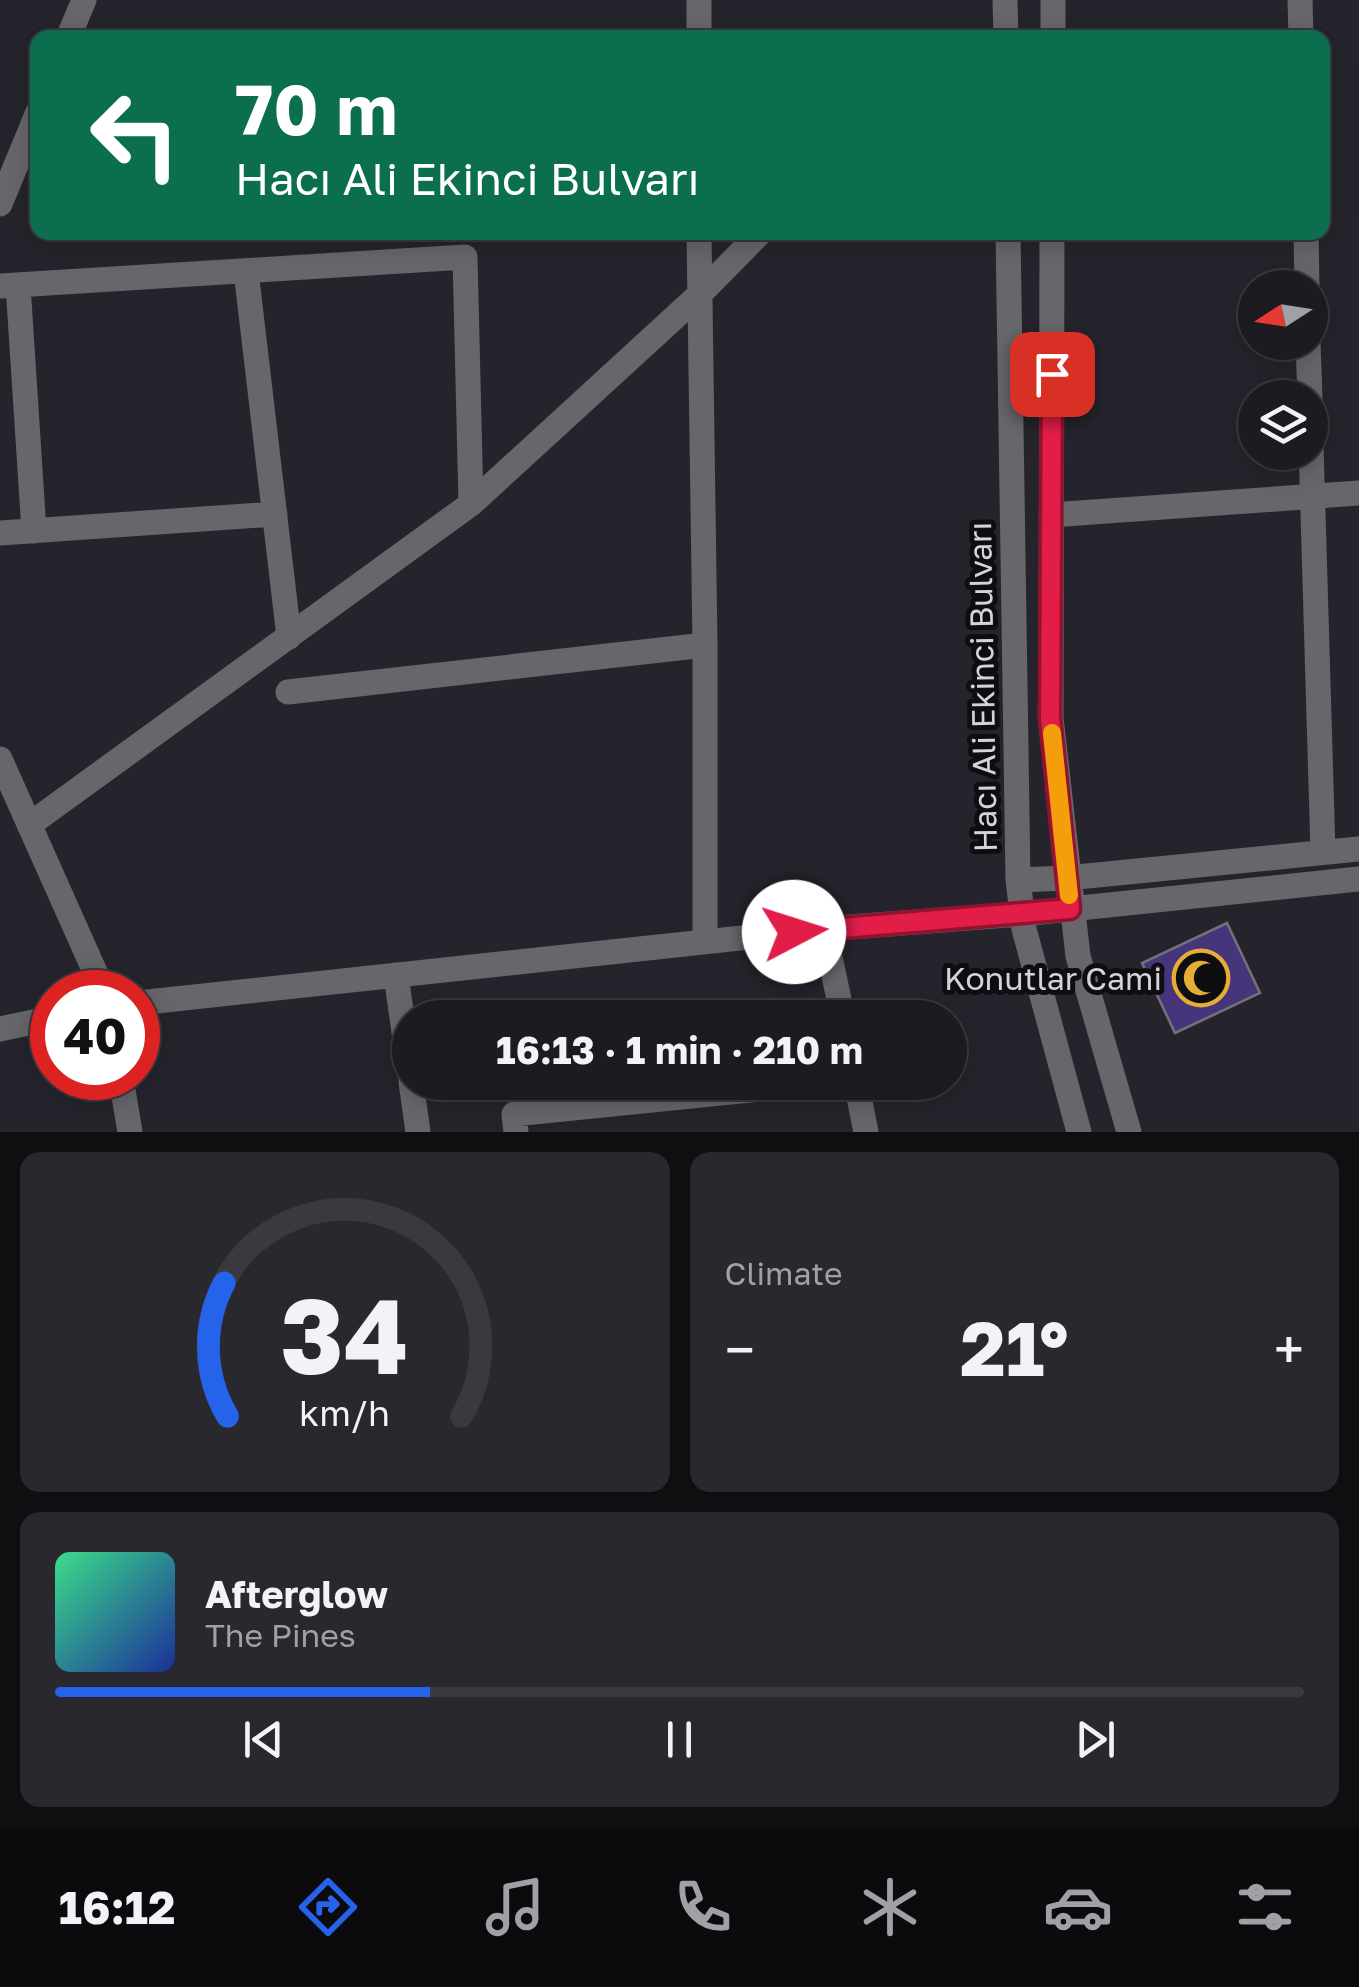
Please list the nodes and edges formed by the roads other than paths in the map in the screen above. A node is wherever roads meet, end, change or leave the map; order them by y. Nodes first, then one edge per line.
1 (84, 0) edge
2 (698, 0) edge
3 (1005, 0) edge
4 (1053, 0) edge
5 (1300, 0) edge
6 (71, 30) edge
7 (698, 30) edge
8 (1006, 30) edge
9 (1053, 30) edge
10 (1301, 30) edge
11 (30, 131) edge
12 (0, 204) edge
13 (699, 240) edge
14 (753, 240) edge
15 (1008, 240) edge
16 (1052, 240) edge
17 (1306, 240) edge
18 (246, 270) junction
19 (1307, 270) edge
20 (9, 285) edge
21 (699, 295) junction
22 (1311, 470) edge
23 (1359, 492) edge
24 (1312, 496) junction
25 (472, 504) junction
26 (274, 514) junction
27 (1051, 515) junction
28 (34, 531) junction
29 (0, 533) edge
30 (289, 636) junction
31 (705, 646) junction
32 (288, 692) dead end
33 (0, 759) edge
34 (29, 825) junction
35 (1359, 849) edge
36 (1323, 852) junction
37 (1067, 878) junction
38 (1359, 879) edge
39 (1018, 880) junction
40 (1070, 909) junction
41 (1022, 914) junction
42 (824, 929) junction
43 (705, 942) junction
44 (94, 970) edge
45 (396, 975) junction
46 (400, 1000) edge
47 (839, 1000) edge
48 (160, 1001) edge
49 (30, 1023) edge
50 (0, 1029) edge
51 (125, 1100) edge
52 (414, 1100) edge
53 (653, 1100) edge
54 (860, 1100) edge
55 (130, 1132) edge
56 (418, 1132) edge
57 (516, 1132) edge
58 (866, 1132) edge
59 (1079, 1132) edge
60 (1130, 1132) edge

1 - 6 street
2 - 7 street
3 - 8 street
4 - 9 street
5 - 10 street
11 - 12 street
13 - 21 street
14 - 21 street
15 - 39 street, Hacı Ali Ekinci Bulvarı
16 - 27 street, Hacı Ali Ekinci Bulvarı
17 - 19 street
18 - 20 street
18 - 25 street
18 - 26 street
20 - 28 street
21 - 25 street
21 - 31 street
22 - 24 street
23 - 24 street
24 - 27 street
24 - 36 street
25 - 30 street
26 - 28 street
26 - 30 street
27 - 37 street, Hacı Ali Ekinci Bulvarı
28 - 29 street
30 - 34 street
31 - 32 street
31 - 43 street
33 - 34 street
34 - 44 street
35 - 36 street
36 - 37 street
37 - 39 street
37 - 40 street, Hacı Ali Ekinci Bulvarı
38 - 40 street
39 - 41 street, Hacı Ali Ekinci Bulvarı
40 - 41 street
40 - 60 street, Hacı Ali Ekinci Bulvarı
41 - 42 street
41 - 59 street, Hacı Ali Ekinci Bulvarı
42 - 43 street
42 - 47 street
43 - 45 street
45 - 46 street
45 - 48 street
49 - 50 street
51 - 55 street
52 - 56 street
53 - 57 street
54 - 58 street

